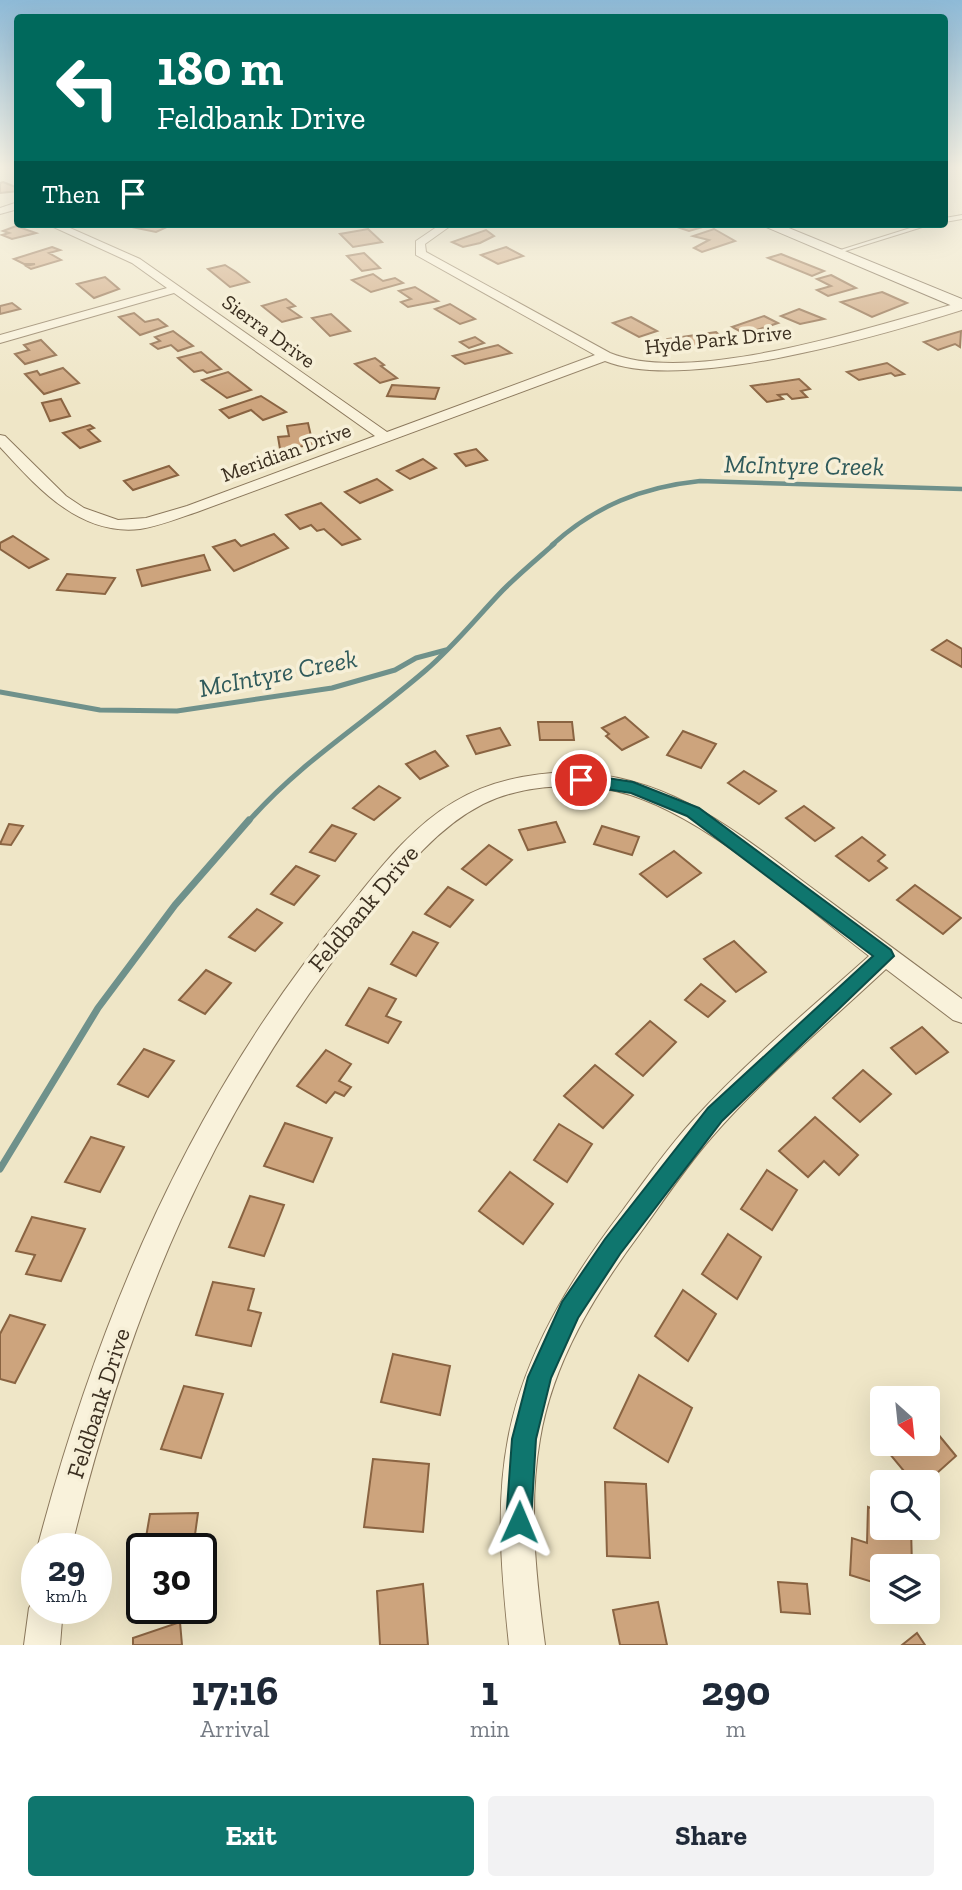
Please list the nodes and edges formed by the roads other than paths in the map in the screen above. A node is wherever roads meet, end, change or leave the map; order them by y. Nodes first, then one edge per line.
1 (102, 245) edge
2 (420, 245) edge
3 (819, 245) edge
4 (860, 245) edge
5 (837, 252) junction
6 (176, 289) junction
7 (962, 306) edge
8 (0, 338) edge
9 (605, 356) junction
10 (386, 438) junction
11 (0, 439) edge
12 (885, 956) junction
13 (962, 1013) edge
14 (58, 1533) edge
15 (44, 1624) edge
16 (42, 1645) edge
17 (527, 1645) edge

1 - 6 street, Sierra Drive
2 - 9 street, Hyde Park Drive
3 - 5 main road
4 - 5 lane
5 - 7 main road
6 - 8 street
6 - 10 street, Sierra Drive
7 - 9 street, Hyde Park Drive
9 - 10 street, Meridian Drive
10 - 11 street, Meridian Drive
12 - 13 street, Feldbank Drive
12 - 14 street, Feldbank Drive
12 - 17 street
15 - 16 street

